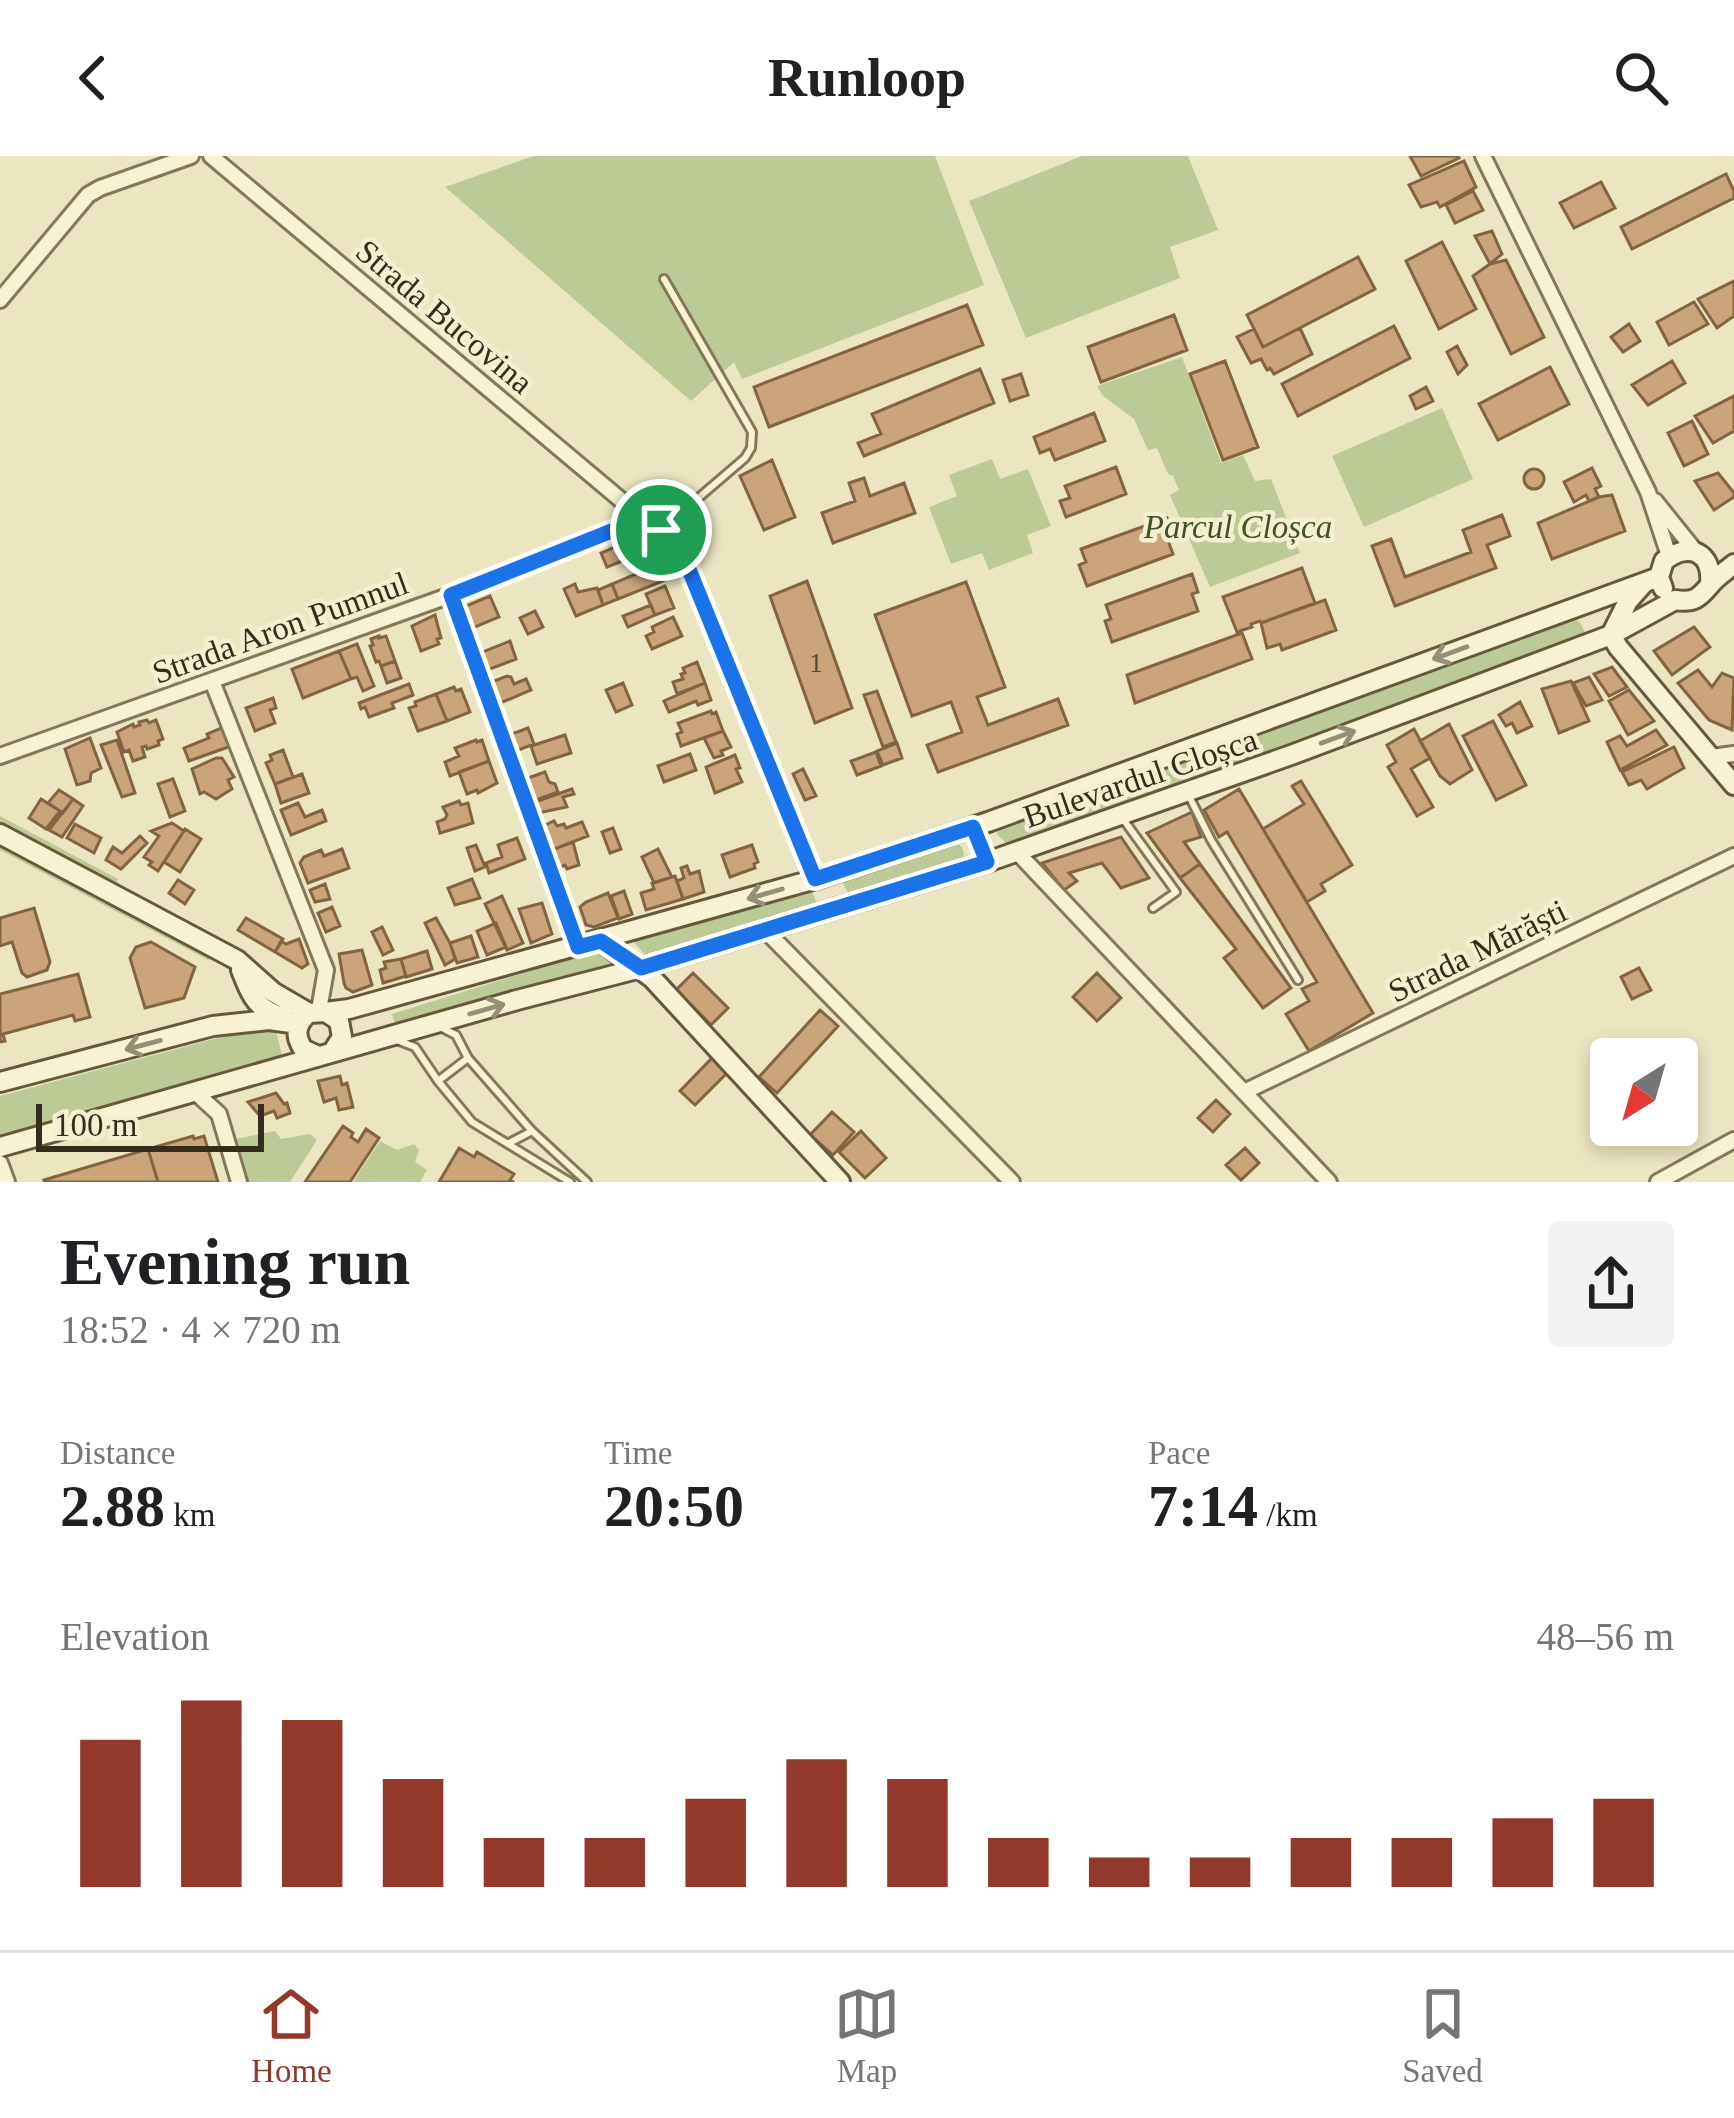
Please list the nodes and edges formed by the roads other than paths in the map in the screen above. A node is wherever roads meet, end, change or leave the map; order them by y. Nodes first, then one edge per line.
1 (190, 156) edge
2 (211, 156) edge
3 (1483, 156) edge
4 (664, 279) dead end
5 (0, 300) edge
6 (1648, 492) junction
7 (644, 518) junction
8 (661, 530) junction
9 (1734, 554) edge
10 (1700, 555) junction
11 (1669, 556) junction
12 (1734, 564) edge
13 (1653, 578) junction
14 (1711, 584) junction
15 (451, 595) junction
16 (1675, 600) junction
17 (1654, 612) junction
18 (1611, 635) junction
19 (1643, 676) junction
20 (212, 681) junction
21 (1734, 754) edge
22 (0, 756) edge
23 (1711, 758) junction
24 (1734, 785) edge
25 (1187, 793) junction
26 (1121, 816) junction
27 (973, 827) junction
28 (0, 834) edge
29 (1017, 852) junction
30 (1734, 856) edge
31 (987, 862) junction
32 (815, 879) junction
33 (1154, 908) dead end
34 (766, 931) junction
35 (601, 941) junction
36 (578, 947) junction
37 (236, 960) junction
38 (641, 968) junction
39 (1298, 980) dead end
40 (245, 982) junction
41 (313, 1015) junction
42 (435, 1024) junction
43 (213, 1026) junction
44 (390, 1037) junction
45 (326, 1054) junction
46 (468, 1058) junction
47 (438, 1081) junction
48 (0, 1082) edge
49 (195, 1092) junction
50 (1244, 1092) junction
51 (532, 1131) junction
52 (1734, 1140) edge
53 (509, 1143) junction
54 (0, 1147) edge
55 (0, 1163) edge
56 (7, 1182) edge
57 (239, 1182) edge
58 (570, 1182) edge
59 (587, 1182) edge
60 (840, 1182) edge
61 (1012, 1182) edge
62 (1329, 1182) edge
63 (1658, 1182) edge

1 - 5 street
2 - 7 street, Strada Bucovina
3 - 6 street
4 - 8 lane
6 - 10 street
6 - 11 street
7 - 8 street, Strada Bucovina
7 - 15 street, Strada Aron Pumnul
8 - 32 street
9 - 10 main road
10 - 11 main road
10 - 14 main road
11 - 13 main road
12 - 14 main road, Bulevardul Cloșca
13 - 16 main road
13 - 18 main road
13 -> 27 main road, Bulevardul Cloșca
14 - 16 main road, Bulevardul Cloșca
15 - 20 street, Strada Aron Pumnul
15 - 36 street
16 - 17 main road, Bulevardul Cloșca
17 - 18 main road, Bulevardul Cloșca
17 - 19 main road
18 - 19 main road
25 -> 18 main road, Bulevardul Cloșca
19 - 23 main road
20 - 22 street, Strada Aron Pumnul
20 - 41 street
21 - 23 street
23 - 24 main road
25 - 26 main road, Bulevardul Cloșca
25 - 39 lane
26 - 29 main road, Bulevardul Cloșca
26 - 33 lane
27 - 31 street
27 - 32 main road, Bulevardul Cloșca
28 - 37 main road
29 - 31 main road, Bulevardul Cloșca
29 - 50 street
30 - 50 street, Strada Mărăști
31 - 34 main road, Bulevardul Cloșca
32 -> 35 main road, Bulevardul Cloșca
34 - 38 main road, Bulevardul Cloșca
34 - 61 street
35 - 36 main road, Bulevardul Cloșca
35 - 38 main road
36 - 41 main road, Bulevardul Cloșca
37 - 40 main road
37 - 41 main road
42 -> 38 main road, Bulevardul Cloșca
38 - 60 main road
40 - 41 main road
40 - 43 main road
41 - 43 main road, Bulevardul Cloșca
41 - 45 main road
41 - 45 main road
42 - 44 main road, Bulevardul Cloșca
42 - 46 lane
43 -> 48 main road, Bulevardul Cloșca
44 - 45 main road, Bulevardul Cloșca
44 - 47 lane
45 - 49 main road, Bulevardul Cloșca
46 - 47 lane
46 - 51 lane
47 - 53 lane
49 - 54 main road, Bulevardul Cloșca
49 - 57 street
50 - 62 street
51 - 53 lane
51 - 59 lane
52 - 63 street
53 - 58 lane
55 - 56 street

